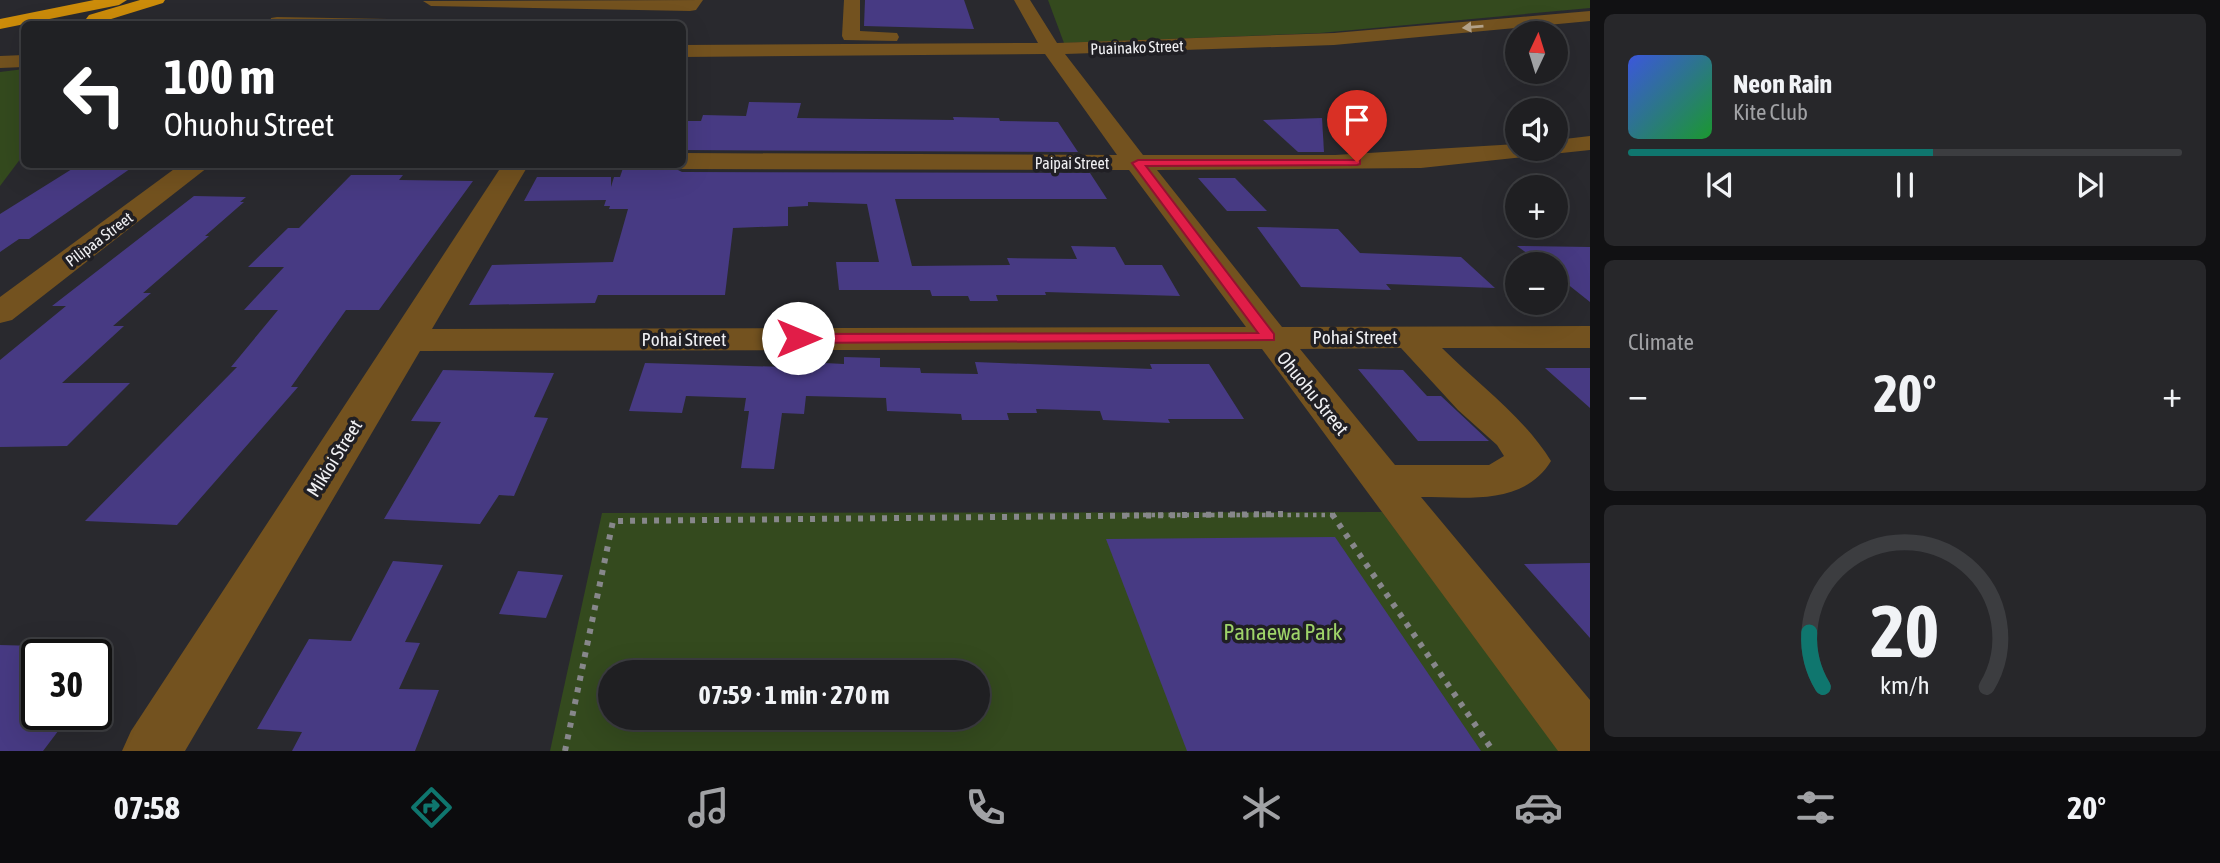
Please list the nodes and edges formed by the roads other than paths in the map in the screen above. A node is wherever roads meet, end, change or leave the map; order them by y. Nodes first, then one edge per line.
1 (119, 0) edge
2 (125, 0) edge
3 (157, 0) edge
4 (852, 0) edge
5 (1022, 0) edge
6 (432, 1) edge
7 (692, 3) edge
8 (659, 5) junction
9 (1590, 16) edge
10 (398, 20) edge
11 (83, 21) edge
12 (338, 21) edge
13 (648, 21) edge
14 (684, 21) edge
15 (0, 24) edge
16 (21, 30) edge
17 (1590, 33) edge
18 (686, 34) edge
19 (0, 35) edge
20 (851, 36) junction
21 (1568, 36) edge
22 (1002, 40) dead end
23 (21, 42) edge
24 (1505, 42) edge
25 (0, 48) edge
26 (686, 51) edge
27 (1052, 52) junction
28 (0, 54) edge
29 (21, 54) edge
30 (686, 56) edge
31 (21, 61) edge
32 (0, 62) edge
33 (1590, 143) edge
34 (1568, 146) edge
35 (1505, 153) edge
36 (686, 161) edge
37 (1138, 163) junction
38 (194, 168) edge
39 (514, 168) edge
40 (0, 313) edge
41 (1269, 337) junction
42 (1590, 337) edge
43 (1411, 338) junction
44 (407, 340) junction
45 (1383, 481) junction
46 (1590, 746) edge
47 (152, 751) edge

1 - 15 highway
2 - 11 highway
3 - 11 highway
4 - 20 street
5 - 27 street, Ohuohu Street
6 - 8 street
6 - 10 street
7 - 8 street
7 - 14 street
8 - 13 street
9 -> 27 street, Puainako Street
10 - 12 street
16 - 19 highway
17 - 21 street
18 - 20 street
20 - 22 street
23 - 25 highway
24 - 27 street, Puainako Street
26 - 27 street, Puainako Street
27 - 30 street, Puainako Street
27 - 37 street, Ohuohu Street
28 - 29 street
31 - 32 street
33 - 34 street
35 - 37 street, Paipai Street
36 - 37 street, Paipai Street
37 - 41 street, Ohuohu Street
38 - 40 street, Pilipaa Street
39 - 44 street, Mikioi Street
41 - 43 street, Pohai Street
41 - 44 street, Pohai Street
41 - 45 street, Ohuohu Street
42 - 43 street, Pohai Street
43 - 45 street
44 - 47 street, Mikioi Street
45 - 46 street, Ohuohu Street

